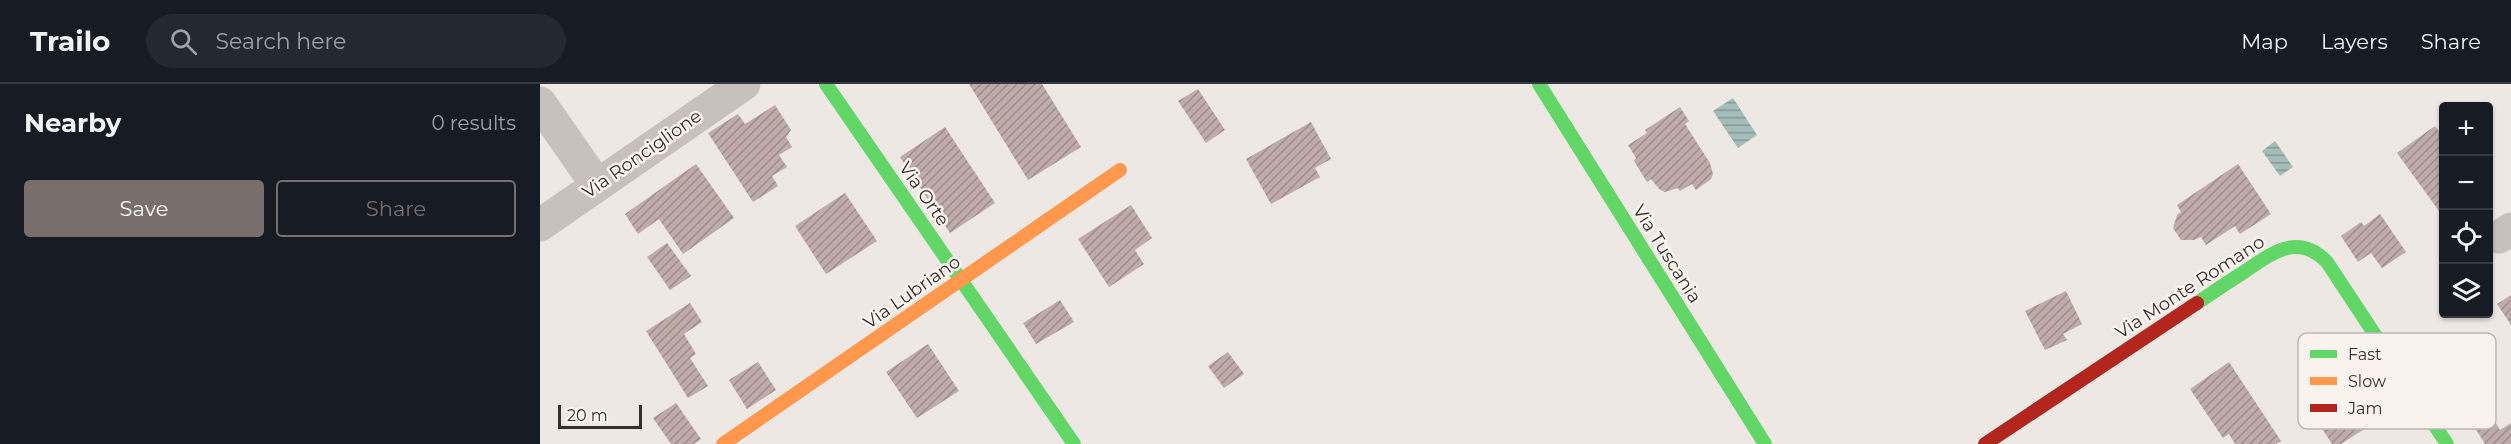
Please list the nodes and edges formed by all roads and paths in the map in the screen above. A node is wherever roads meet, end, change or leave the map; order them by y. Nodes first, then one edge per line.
1 (744, 84) edge
2 (826, 84) edge
3 (1539, 84) edge
4 (540, 103) edge
5 (1120, 170) dead end
6 (597, 185) junction
7 (540, 225) edge
8 (961, 280) junction
9 (2374, 333) edge
10 (2437, 429) edge
11 (723, 444) edge
12 (1074, 444) edge
13 (1765, 444) edge
14 (1985, 444) edge
15 (2447, 444) edge

1 - 6 street, Via Ronciglione
2 - 8 street, Via Orte
3 - 13 street, Via Tuscania
4 - 6 street
5 - 8 street, Via Lubriano
6 - 7 street, Via Ronciglione
8 - 11 street, Via Lubriano
8 - 12 street, Via Orte
9 - 14 street, Via Monte Romano
10 - 15 street, Via Monte Romano

